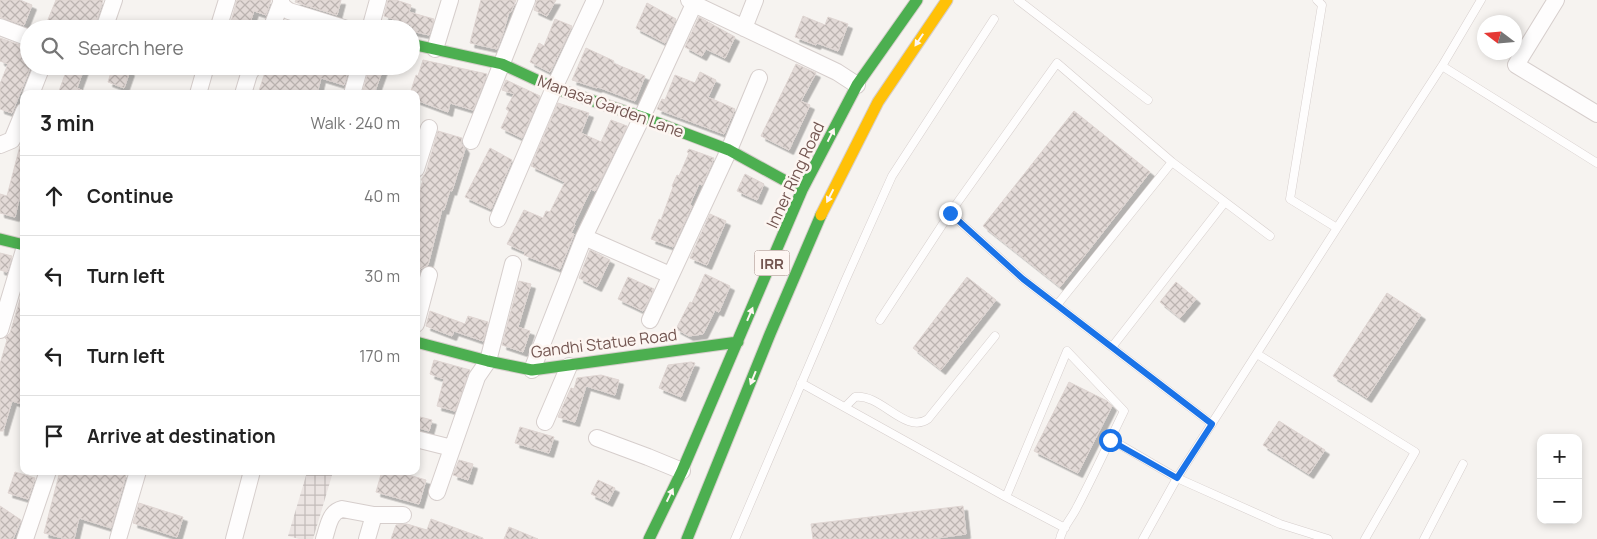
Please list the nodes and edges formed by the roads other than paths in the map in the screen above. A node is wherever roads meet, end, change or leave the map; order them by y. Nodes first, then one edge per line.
1 (114, 0) edge
2 (227, 0) edge
3 (378, 0) edge
4 (450, 0) edge
5 (527, 0) edge
6 (596, 0) edge
7 (755, 0) edge
8 (917, 0) edge
9 (947, 0) edge
10 (1018, 0) edge
11 (1317, 0) edge
12 (1481, 0) edge
13 (1556, 0) edge
14 (281, 2) edge
15 (691, 2) edge
16 (994, 18) dead end
17 (107, 20) edge
18 (221, 20) edge
19 (274, 20) edge
20 (320, 20) edge
21 (372, 20) edge
22 (0, 27) edge
23 (744, 28) junction
24 (20, 35) edge
25 (420, 46) edge
26 (435, 49) junction
27 (502, 64) junction
28 (1442, 66) junction
29 (38, 75) edge
30 (203, 75) edge
31 (249, 75) edge
32 (357, 75) edge
33 (759, 78) dead end
34 (857, 85) junction
35 (554, 88) junction
36 (33, 90) edge
37 (199, 90) edge
38 (244, 90) edge
39 (353, 90) edge
40 (1148, 100) dead end
41 (1597, 114) edge
42 (642, 117) junction
43 (20, 122) edge
44 (429, 128) dead end
45 (471, 141) dead end
46 (12, 143) edge
47 (728, 150) junction
48 (420, 156) edge
49 (1172, 162) junction
50 (1597, 164) edge
51 (802, 190) junction
52 (1225, 202) junction
53 (950, 213) junction
54 (498, 219) dead end
55 (1336, 228) junction
56 (1270, 236) dead end
57 (584, 237) junction
58 (0, 239) edge
59 (20, 244) edge
60 (20, 263) edge
61 (513, 264) dead end
62 (429, 275) dead end
63 (670, 276) junction
64 (1057, 305) junction
65 (420, 309) edge
66 (650, 320) dead end
67 (880, 320) dead end
68 (0, 330) edge
69 (995, 336) dead end
70 (738, 342) junction
71 (420, 343) edge
72 (1112, 347) junction
73 (1257, 354) junction
74 (488, 361) junction
75 (568, 366) junction
76 (532, 370) junction
77 (801, 383) junction
78 (845, 407) junction
79 (545, 422) dead end
80 (1212, 424) junction
81 (597, 438) dead end
82 (420, 440) edge
83 (1110, 440) junction
84 (452, 448) junction
85 (1463, 464) dead end
86 (682, 471) junction
87 (47, 475) edge
88 (137, 475) edge
89 (251, 475) edge
90 (1177, 478) junction
91 (437, 492) dead end
92 (1006, 497) junction
93 (374, 515) junction
94 (403, 515) dead end
95 (1065, 528) junction
96 (25, 539) edge
97 (118, 539) edge
98 (234, 539) edge
99 (324, 539) edge
100 (367, 539) edge
101 (649, 539) edge
102 (687, 539) edge
103 (735, 539) edge
104 (1060, 539) edge
105 (1143, 539) edge
106 (1328, 539) edge
107 (1365, 539) edge
108 (1424, 539) edge

1 - 17 street
2 - 18 street
3 - 21 street
4 - 26 street
5 - 27 street
6 - 35 street
7 - 23 street
8 - 34 main road, Inner Ring Road / IRR
9 -> 102 main road, IRR
10 - 40 lane
11 - 55 lane
12 - 28 lane
13 - 41 street
14 - 19 street
14 - 20 street
15 - 23 street
15 - 42 street
16 - 77 lane
22 - 24 street
23 - 34 street
25 - 26 main road, Manasa Garden Lane
26 - 27 main road, Manasa Garden Lane
27 - 35 main road, Manasa Garden Lane
27 - 45 street
28 - 50 lane
28 - 55 lane
29 - 36 street
30 - 37 street
31 - 38 street
32 - 39 street
33 - 47 street
51 -> 34 main road, Inner Ring Road / IRR
35 - 42 main road, Manasa Garden Lane
35 - 54 street
42 - 47 main road, Manasa Garden Lane
42 - 57 street
43 - 46 street
44 - 48 street
47 - 51 main road, Manasa Garden Lane
47 - 63 street
49 - 52 lane
49 - 53 lane
49 - 64 lane
70 -> 51 main road, Inner Ring Road / IRR
52 - 56 lane
52 - 72 lane
53 - 64 lane
53 - 67 lane
55 - 73 lane
57 - 63 street
57 - 76 street
58 - 59 main road
60 - 68 street
61 - 74 street
62 - 65 street
63 - 66 street
64 - 72 lane
69 - 78 lane
70 - 75 main road, Gandhi Statue Road
70 - 86 main road, Inner Ring Road / IRR
71 - 74 main road, Gandhi Statue Road
72 - 80 lane
73 - 80 lane
73 - 107 lane
74 - 76 main road, Gandhi Statue Road
74 - 84 street
75 - 76 main road, Gandhi Statue Road
75 - 79 street
77 - 78 lane
77 - 103 lane
78 - 92 lane
80 - 90 lane
81 - 86 street
82 - 84 street
83 - 90 lane
83 - 92 lane
83 - 95 lane
84 - 91 street
85 - 108 lane
101 -> 86 main road, Inner Ring Road / IRR
87 - 96 street
88 - 97 street
89 - 98 street
90 - 105 lane
90 - 106 lane
92 - 95 lane
93 - 94 street
93 - 99 street
93 - 100 street
95 - 104 lane

